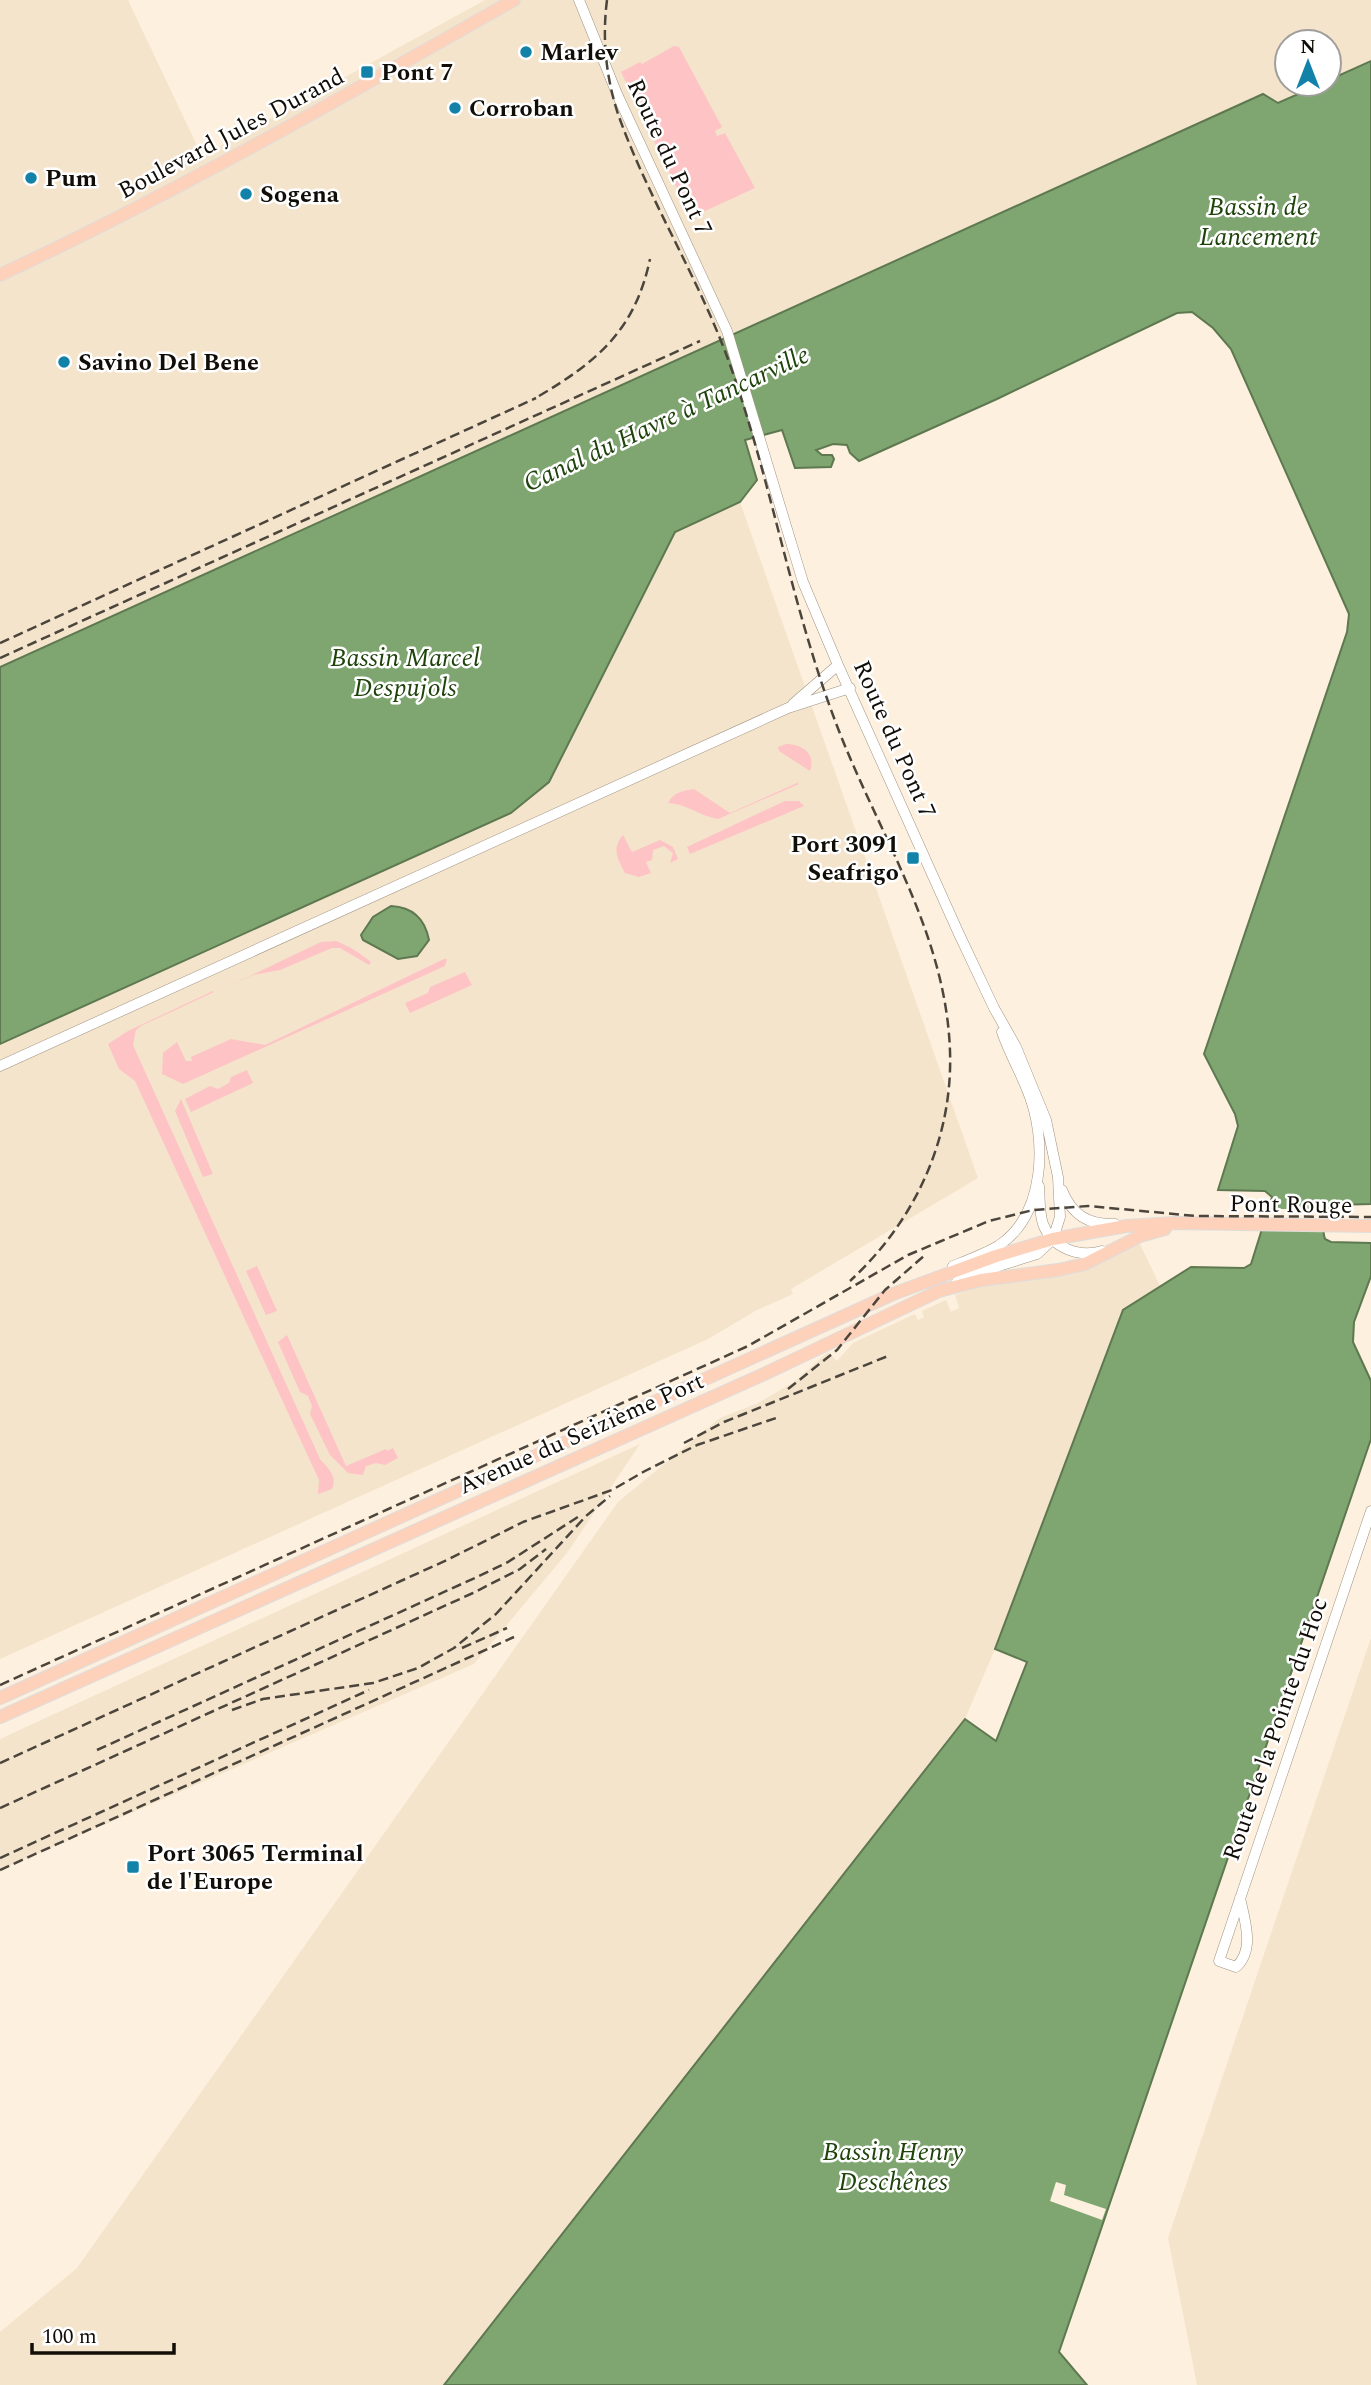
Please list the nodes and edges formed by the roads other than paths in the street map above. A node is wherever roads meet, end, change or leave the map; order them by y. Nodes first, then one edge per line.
1 (514, 0) edge
2 (579, 0) edge
3 (0, 275) edge
4 (838, 665) junction
5 (850, 688) junction
6 (788, 708) junction
7 (994, 1008) junction
8 (0, 1066) edge
9 (1039, 1164) junction
10 (1058, 1177) junction
11 (1161, 1223) junction
12 (1189, 1224) junction
13 (1211, 1224) joint
14 (1371, 1226) edge
15 (1053, 1239) junction
16 (1120, 1245) junction
17 (939, 1292) junction
18 (893, 1294) junction
19 (1371, 1511) edge
20 (0, 1698) edge
21 (0, 1717) edge
22 (1240, 1898) junction

1 - 3 main road, Boulevard Jules Durand
2 - 4 street, Route du Pont 7
4 - 5 street, Route du Pont 7
4 - 6 street
5 - 6 street
5 - 7 street, Route du Pont 7
6 - 8 street
7 - 9 street
7 - 10 street
9 - 15 street
9 - 18 street
10 - 11 street
10 - 15 street
11 - 12 main road, Avenue du Seizième Port
11 - 15 main road, Avenue du Seizième Port
12 - 13 main road, Avenue du Seizième Port
12 - 16 main road, Avenue du Seizième Port
13 - 14 main road, Pont Rouge
15 - 16 street
15 - 17 street
15 - 18 main road, Avenue du Seizième Port
16 - 17 main road, Avenue du Seizième Port
17 - 21 main road, Avenue du Seizième Port
18 - 20 main road, Avenue du Seizième Port
19 - 22 street, Route de la Pointe du Hoc
22 - 22 street, Route de la Pointe du Hoc

